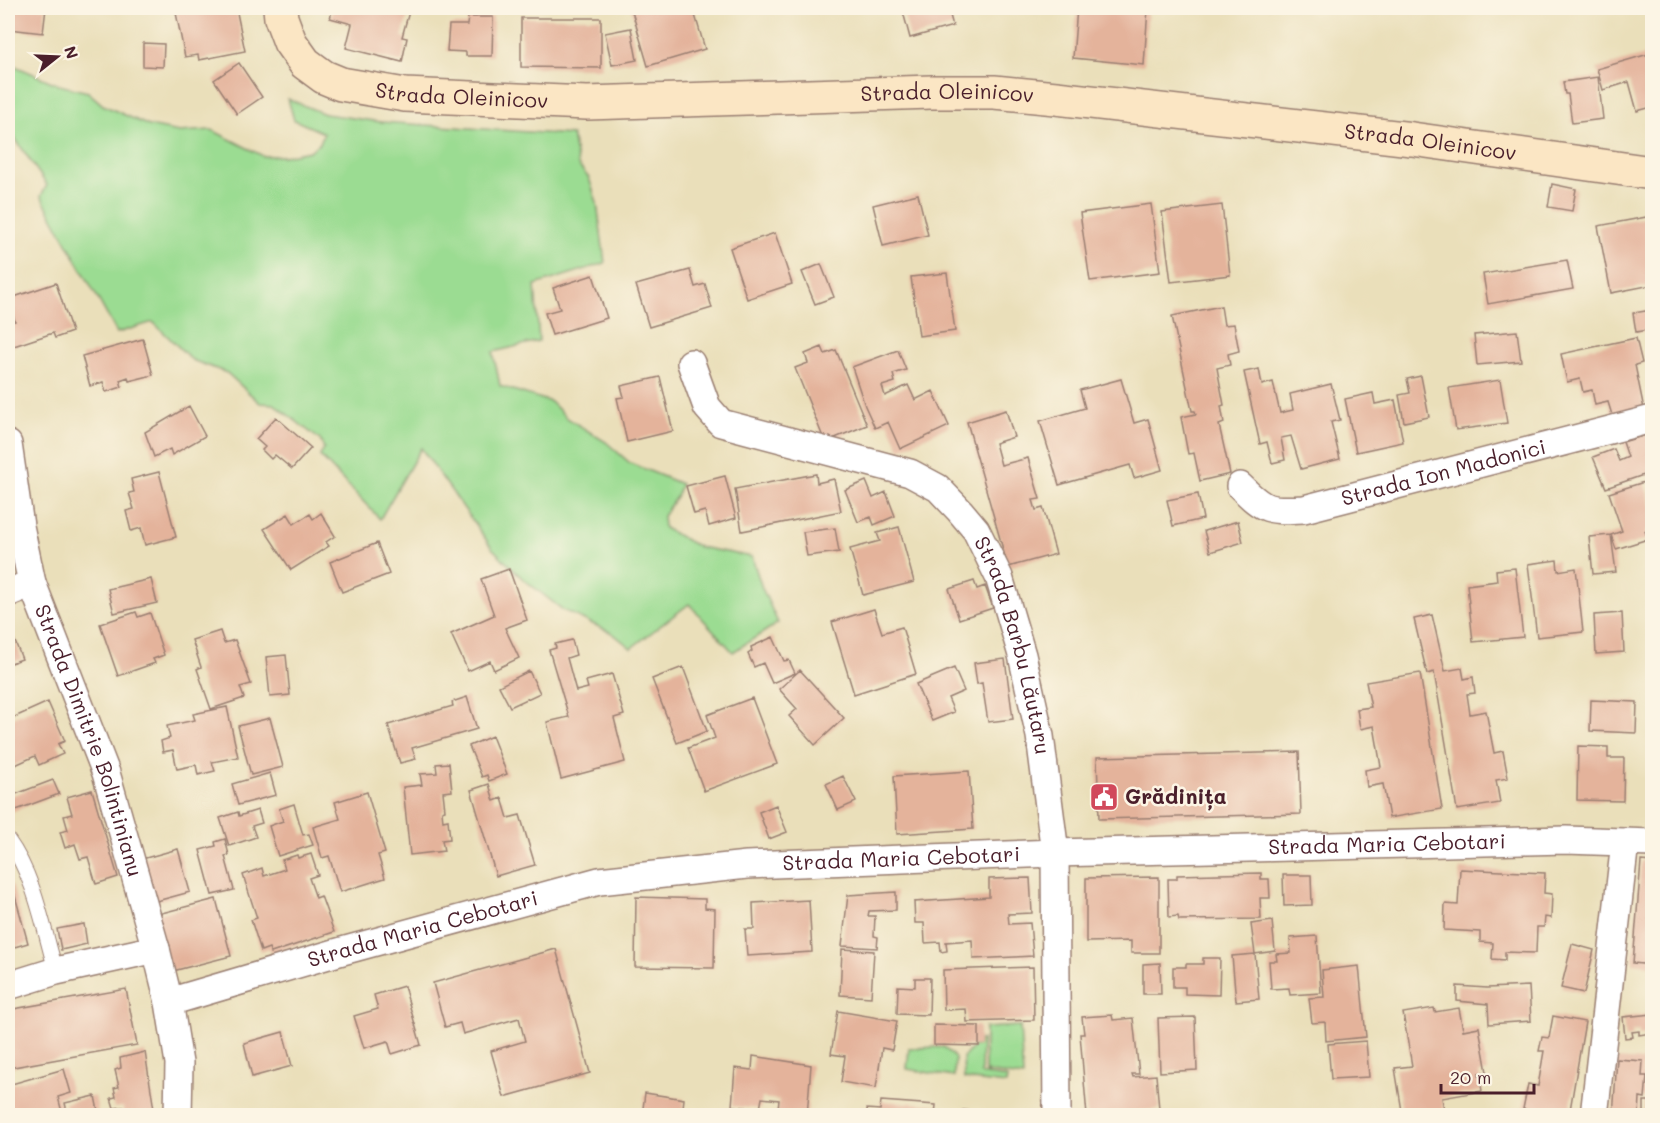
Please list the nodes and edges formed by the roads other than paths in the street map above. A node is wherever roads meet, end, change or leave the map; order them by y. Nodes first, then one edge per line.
1 (280, 8) edge
2 (1653, 173) edge
3 (691, 363) dead end
4 (1653, 419) edge
5 (8, 444) edge
6 (1240, 486) dead end
7 (20, 588) edge
8 (8, 840) edge
9 (1625, 842) junction
10 (1653, 843) edge
11 (1055, 853) junction
12 (156, 949) junction
13 (56, 971) junction
14 (8, 986) edge
15 (169, 1002) junction
16 (178, 1116) edge
17 (1057, 1116) edge
18 (1594, 1116) edge

1 - 2 main road, Strada Oleinicov
3 - 11 street, Strada Barbu Lăutaru
4 - 6 street, Strada Ion Madonici
5 - 7 street, Strada Dimitrie Bolintinianu
7 - 12 street, Strada Dimitrie Bolintinianu
8 - 13 lane
9 - 10 street, Strada Maria Cebotari
9 - 11 street, Strada Maria Cebotari
9 - 18 street
11 - 15 street, Strada Maria Cebotari
11 - 17 street, Strada Barbu Lăutaru
12 - 13 street
12 - 15 street, Strada Dimitrie Bolintinianu
13 - 14 street
15 - 16 street, Strada Dimitrie Bolintinianu

